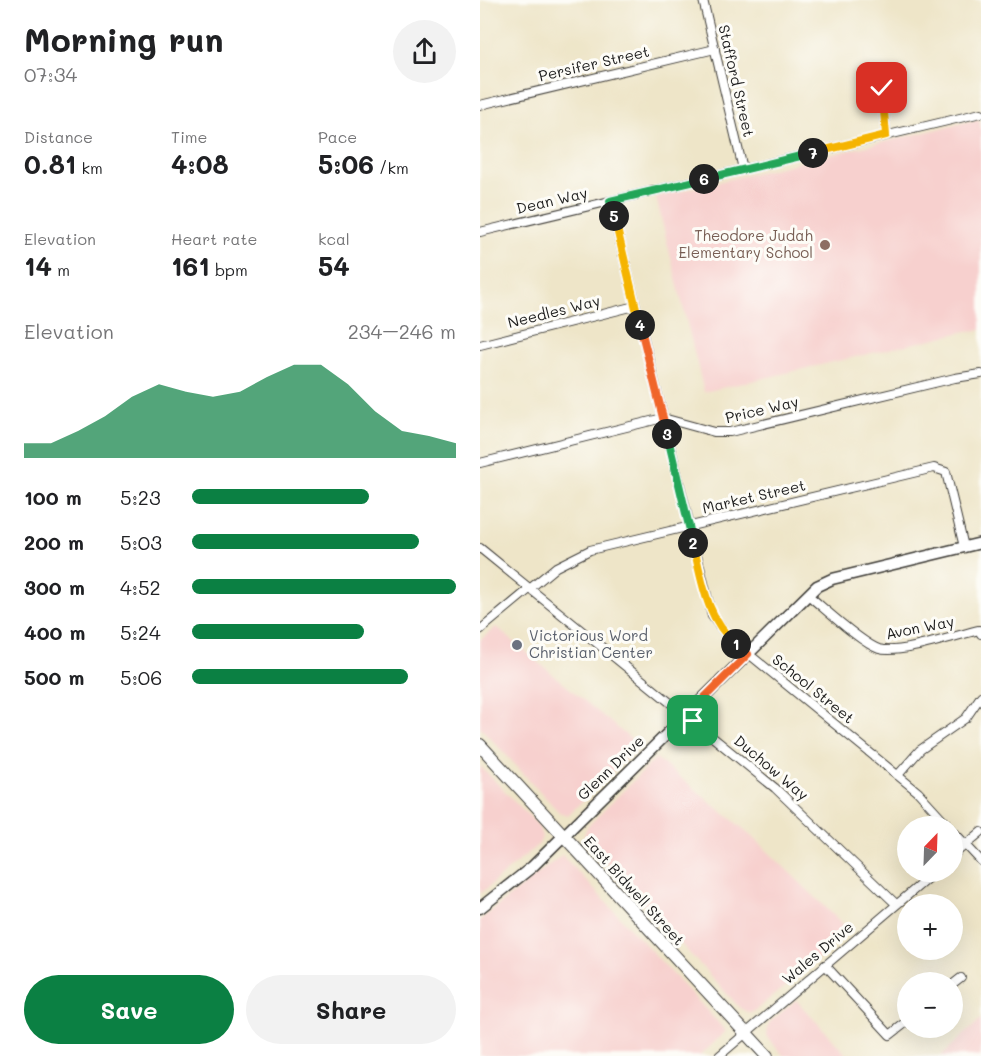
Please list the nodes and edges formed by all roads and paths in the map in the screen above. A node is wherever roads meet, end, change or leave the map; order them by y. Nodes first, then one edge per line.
1 (703, 0) edge
2 (715, 49) junction
3 (882, 88) dead end
4 (480, 105) edge
5 (981, 113) edge
6 (886, 135) junction
7 (743, 169) junction
8 (610, 201) junction
9 (480, 232) edge
10 (635, 306) junction
11 (480, 345) edge
12 (981, 374) edge
13 (663, 418) junction
14 (480, 463) edge
15 (689, 526) junction
16 (981, 543) edge
17 (964, 547) junction
18 (480, 548) edge
19 (529, 588) junction
20 (808, 595) junction
21 (480, 630) edge
22 (981, 634) edge
23 (748, 654) junction
24 (981, 696) edge
25 (686, 716) junction
26 (480, 745) edge
27 (898, 775) junction
28 (940, 816) edge
29 (981, 832) edge
30 (563, 835) junction
31 (963, 843) edge
32 (965, 845) junction
33 (981, 861) edge
34 (923, 882) edge
35 (896, 904) junction
36 (480, 908) edge
37 (825, 965) junction
38 (897, 1030) edge
39 (745, 1032) junction
40 (719, 1056) edge
41 (767, 1056) edge

1 - 2 street, Stafford Street
2 - 4 street, Persifer Street
2 - 7 street, Stafford Street
3 - 6 street
5 - 6 street, Dean Way
6 - 7 street, Dean Way
7 - 8 street, Dean Way
8 - 9 street, Dean Way
8 - 10 street, School Street
10 - 11 street, Needles Way
10 - 13 street, School Street
12 - 13 street, Price Way
13 - 14 street, Price Way
13 - 15 street, School Street
15 - 17 street, Market Street
15 - 19 street, Market Street
15 - 23 street, School Street
16 - 17 street, Glenn Drive
17 - 20 street, Glenn Drive
18 - 19 street, Duchow Way
19 - 21 street, Market Street
19 - 25 street, Duchow Way
20 - 22 street, Avon Way
20 - 23 street, Glenn Drive
23 - 25 street, Glenn Drive
23 - 27 street, School Street
24 - 27 street
25 - 30 street, Glenn Drive
25 - 35 street, Duchow Way
26 - 30 main road, East Bidwell Street
27 - 28 street, School Street
29 - 32 street
30 - 36 street, Glenn Drive
30 - 39 main road, East Bidwell Street
31 - 32 street
32 - 33 street
34 - 35 street, Wales Drive
35 - 37 street, Wales Drive
37 - 38 street
37 - 39 street, Wales Drive
39 - 40 street, Wales Drive
39 - 41 main road, East Bidwell Street

